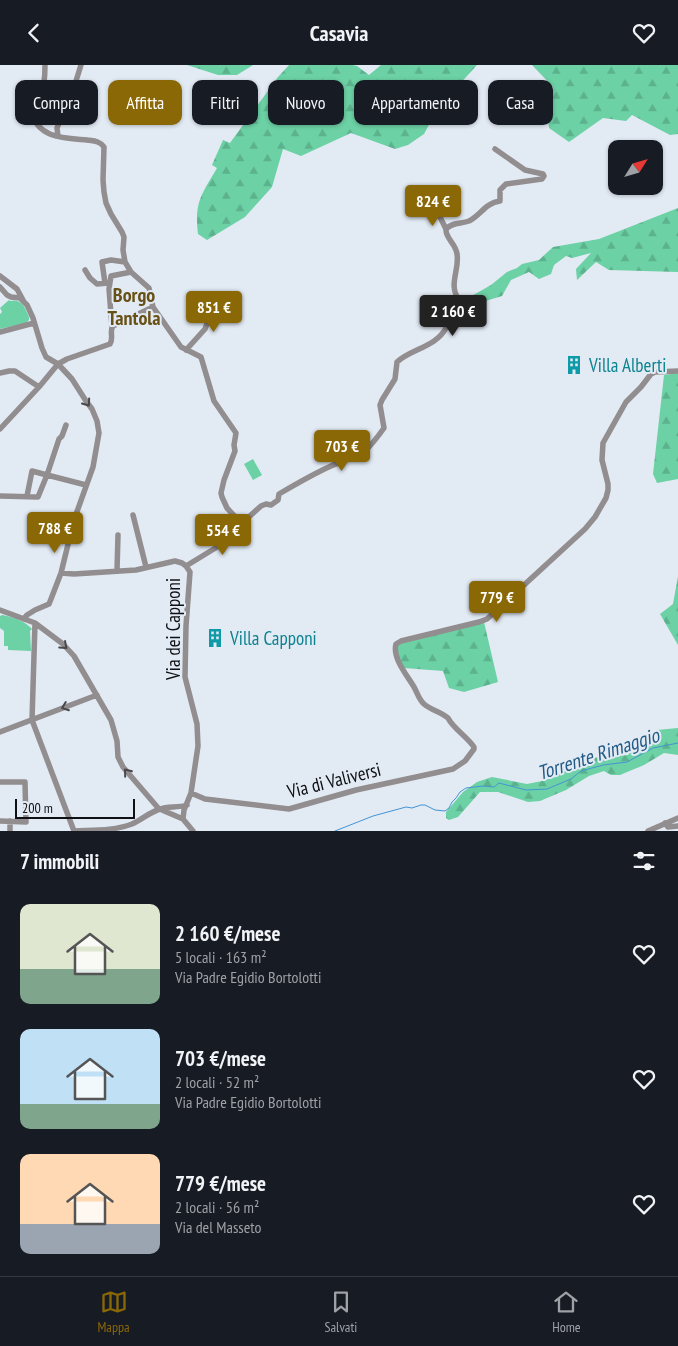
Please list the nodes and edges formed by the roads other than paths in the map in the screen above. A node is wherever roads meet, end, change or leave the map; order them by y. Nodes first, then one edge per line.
1 (45, 65) edge
2 (81, 65) edge
3 (58, 136) junction
4 (496, 149) dead end
5 (437, 211) dead end
6 (446, 229) junction
7 (124, 262) junction
8 (85, 270) dead end
9 (131, 273) junction
10 (0, 276) edge
11 (107, 283) junction
12 (0, 287) edge
13 (224, 300) dead end
14 (24, 301) junction
15 (153, 307) junction
16 (34, 323) junction
17 (112, 327) junction
18 (0, 332) edge
19 (186, 350) junction
20 (58, 364) junction
21 (678, 371) edge
22 (0, 373) edge
23 (39, 387) junction
24 (66, 425) dead end
25 (0, 429) edge
26 (47, 475) junction
27 (86, 485) junction
28 (0, 496) edge
29 (27, 496) junction
30 (133, 515) dead end
31 (241, 523) junction
32 (118, 535) dead end
33 (186, 566) junction
34 (146, 567) junction
35 (117, 571) junction
36 (61, 573) junction
37 (0, 610) edge
38 (24, 619) junction
39 (35, 623) junction
40 (97, 695) junction
41 (32, 719) junction
42 (0, 732) edge
43 (0, 782) edge
44 (191, 793) junction
45 (185, 807) junction
46 (160, 809) junction
47 (678, 818) edge
48 (183, 819) junction
49 (0, 821) edge
50 (10, 821) junction
51 (665, 823) junction
52 (678, 825) edge
53 (112, 830) edge
54 (10, 831) edge
55 (74, 831) edge
56 (193, 831) edge
57 (648, 831) edge

1 - 3 street
2 - 3 street
3 - 7 street
4 - 6 street
5 - 6 street
6 - 31 street
7 - 9 street
7 - 11 street
8 - 11 street
9 - 11 street
9 - 15 street
10 - 14 street
11 - 17 street
12 - 14 street
13 - 19 street
14 - 16 street
15 - 17 street
15 - 19 street
16 - 18 street
16 - 20 street
17 - 20 street
19 - 31 street
20 - 23 street
20 -> 27 street
21 - 44 street, Via di Valiversi
22 - 23 street
23 - 25 street
24 - 26 street
26 - 27 street
26 - 29 street
26 - 29 street
27 - 36 street
28 - 29 street
30 - 34 street
31 - 33 street
32 - 35 street
33 - 34 street
33 - 44 street, Via dei Capponi
34 - 35 street
35 - 36 street
36 - 38 street
37 - 38 street
38 - 39 street
39 -> 40 street
39 - 41 street
40 -> 41 street
46 -> 40 street
41 - 42 street
41 - 55 street
43 - 50 street
44 - 45 street, Via dei Capponi
45 - 46 street
45 - 48 street, Via dei Capponi
46 - 48 street
46 - 53 street
47 - 51 street
48 - 56 street
49 - 50 street
50 - 54 street
51 - 52 street
51 - 57 street
53 - 55 street

